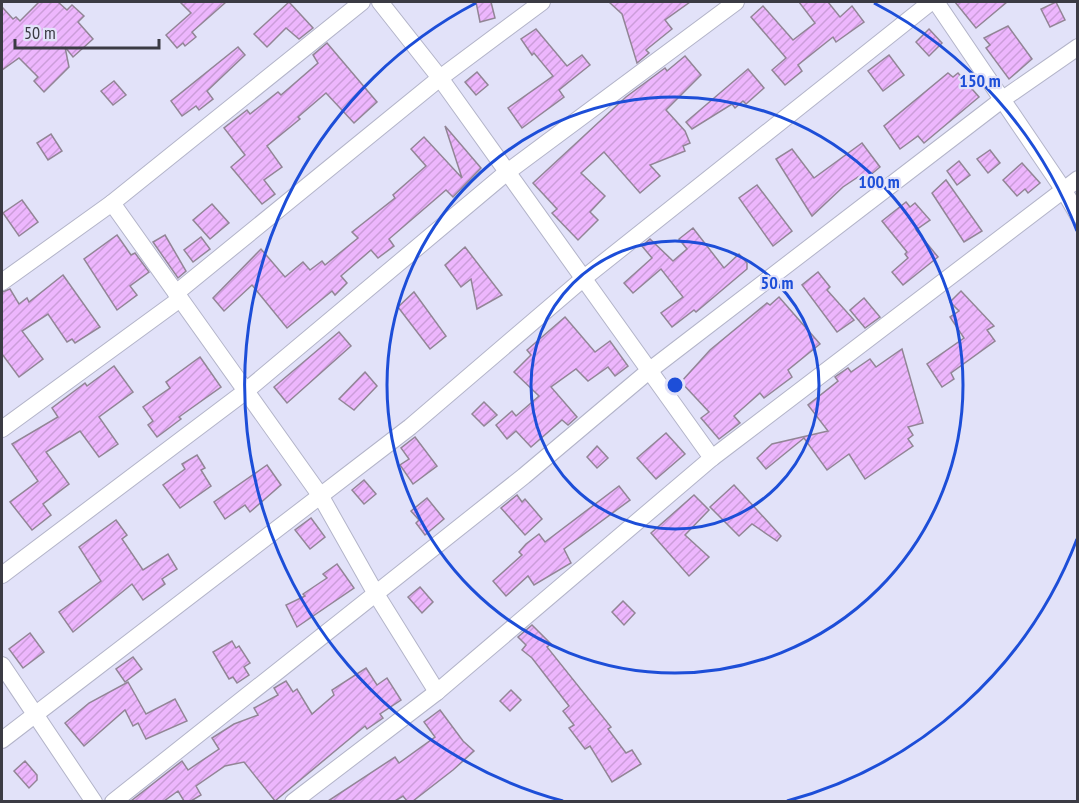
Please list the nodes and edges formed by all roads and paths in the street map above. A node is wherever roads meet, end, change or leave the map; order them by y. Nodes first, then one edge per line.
1 (362, 2) edge
2 (380, 2) edge
3 (542, 2) edge
4 (736, 2) edge
5 (933, 2) edge
6 (1077, 47) edge
7 (440, 78) junction
8 (1003, 99) junction
9 (506, 173) junction
10 (1070, 184) edge
11 (112, 203) junction
12 (1077, 215) edge
13 (584, 278) junction
14 (2, 282) edge
15 (178, 296) junction
16 (650, 370) junction
17 (246, 391) junction
18 (2, 429) edge
19 (712, 458) junction
20 (320, 495) junction
21 (2, 576) edge
22 (376, 594) junction
23 (2, 665) edge
24 (437, 692) junction
25 (36, 713) junction
26 (2, 740) edge
27 (94, 801) edge
28 (113, 801) edge
29 (293, 801) edge

1 - 11 street
2 - 7 street
3 - 7 street
4 - 9 street
5 - 8 street
5 - 13 street
6 - 8 street
7 - 9 street
7 - 15 street
8 - 10 street
8 - 16 street
9 - 13 street
9 - 17 street
10 - 12 street
10 - 19 street
11 - 14 street
11 - 15 street
13 - 16 street
13 - 20 street
15 - 17 street
15 - 18 street
16 - 19 street
16 - 22 street
17 - 20 street
17 - 21 street
19 - 24 street
20 - 22 street
20 - 25 street
22 - 24 street
22 - 28 street
23 - 25 street
24 - 29 street
25 - 26 street
25 - 27 street

